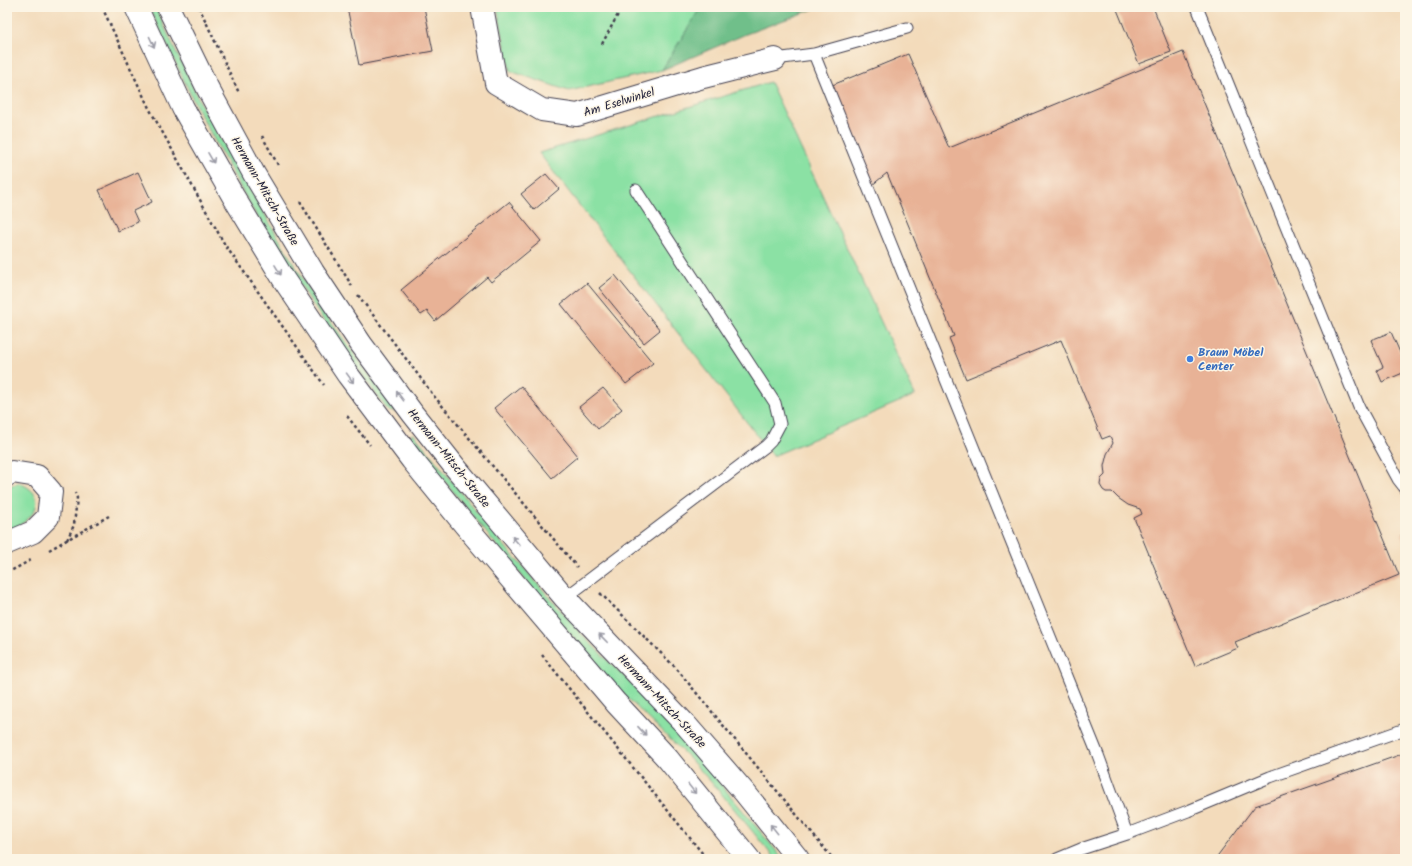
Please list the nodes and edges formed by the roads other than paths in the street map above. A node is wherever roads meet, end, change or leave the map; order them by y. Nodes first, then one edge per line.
1 (136, 7) edge
2 (168, 7) edge
3 (482, 7) edge
4 (1197, 7) edge
5 (907, 28) dead end
6 (814, 54) junction
7 (775, 59) joint
8 (636, 190) dead end
9 (7, 475) edge
10 (1405, 488) edge
11 (7, 543) edge
12 (564, 598) junction
13 (1405, 729) edge
14 (1127, 834) junction
15 (749, 859) edge
16 (798, 859) edge
17 (1057, 859) edge

1 -> 15 main road
12 -> 2 main road, Hermann-Mitsch-Straße
3 - 7 main road, Am Eselwinkel
4 - 10 lane
5 - 6 lane
6 - 7 lane
6 - 14 lane
8 - 12 lane
9 - 11 main road
16 -> 12 main road, Hermann-Mitsch-Straße
13 - 14 lane
14 - 17 lane

